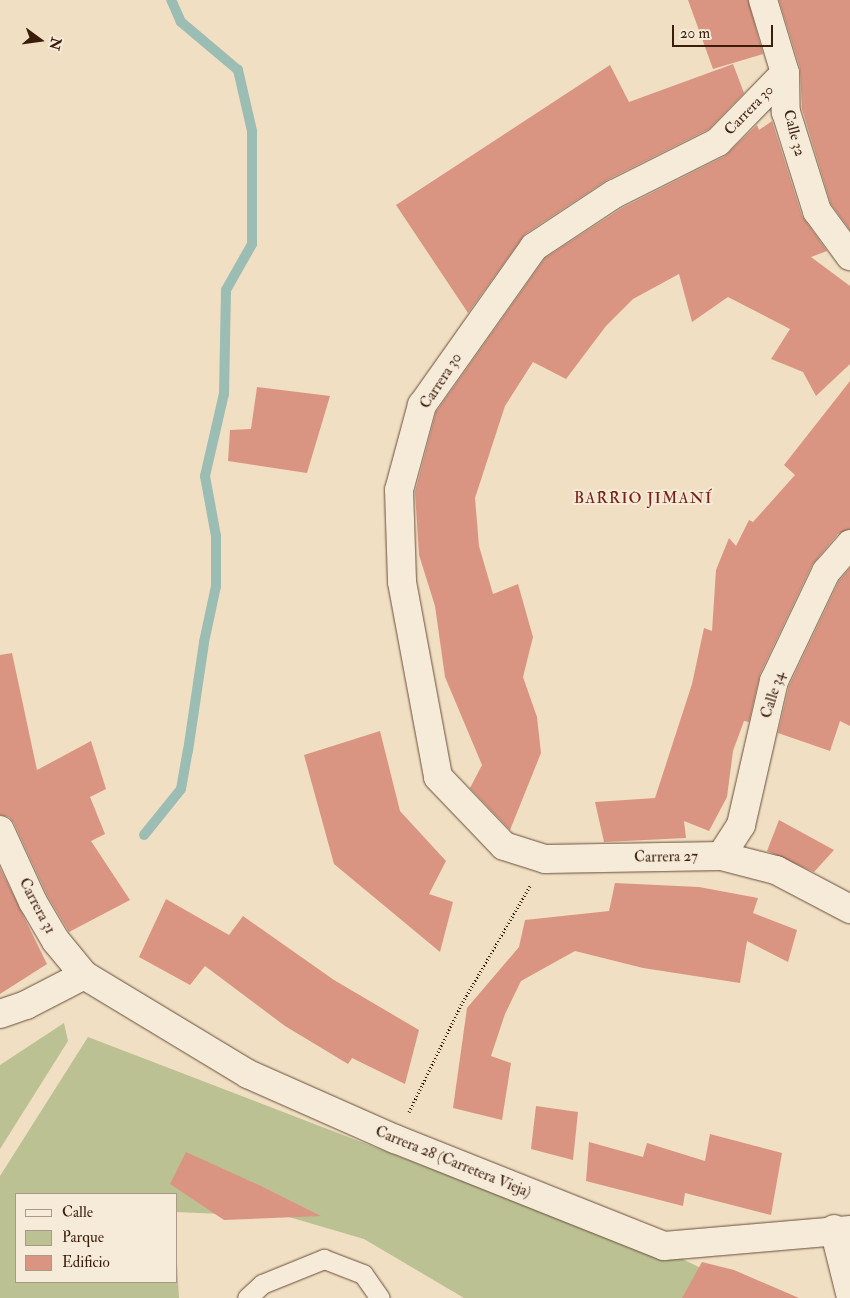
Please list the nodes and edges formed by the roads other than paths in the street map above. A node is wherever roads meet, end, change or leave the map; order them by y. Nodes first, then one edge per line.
1 (763, 0) edge
2 (785, 73) junction
3 (850, 256) edge
4 (850, 544) edge
5 (481, 824) joint
6 (0, 830) edge
7 (721, 856) junction
8 (850, 909) edge
9 (84, 975) junction
10 (0, 1014) edge
11 (842, 1229) edge
12 (850, 1293) edge
13 (247, 1298) edge
14 (380, 1298) edge

1 - 2 street, Calle 32
2 - 3 street, Calle 32
2 - 5 street, Carrera 30
4 - 7 street, Calle 34
5 - 7 street, Carrera 27
6 - 9 street, Carrera 31
7 - 8 street, Carrera 27
9 - 10 street
9 - 11 street, Carrera 28 (Carretera Vieja)
11 - 12 street
13 - 14 lane

